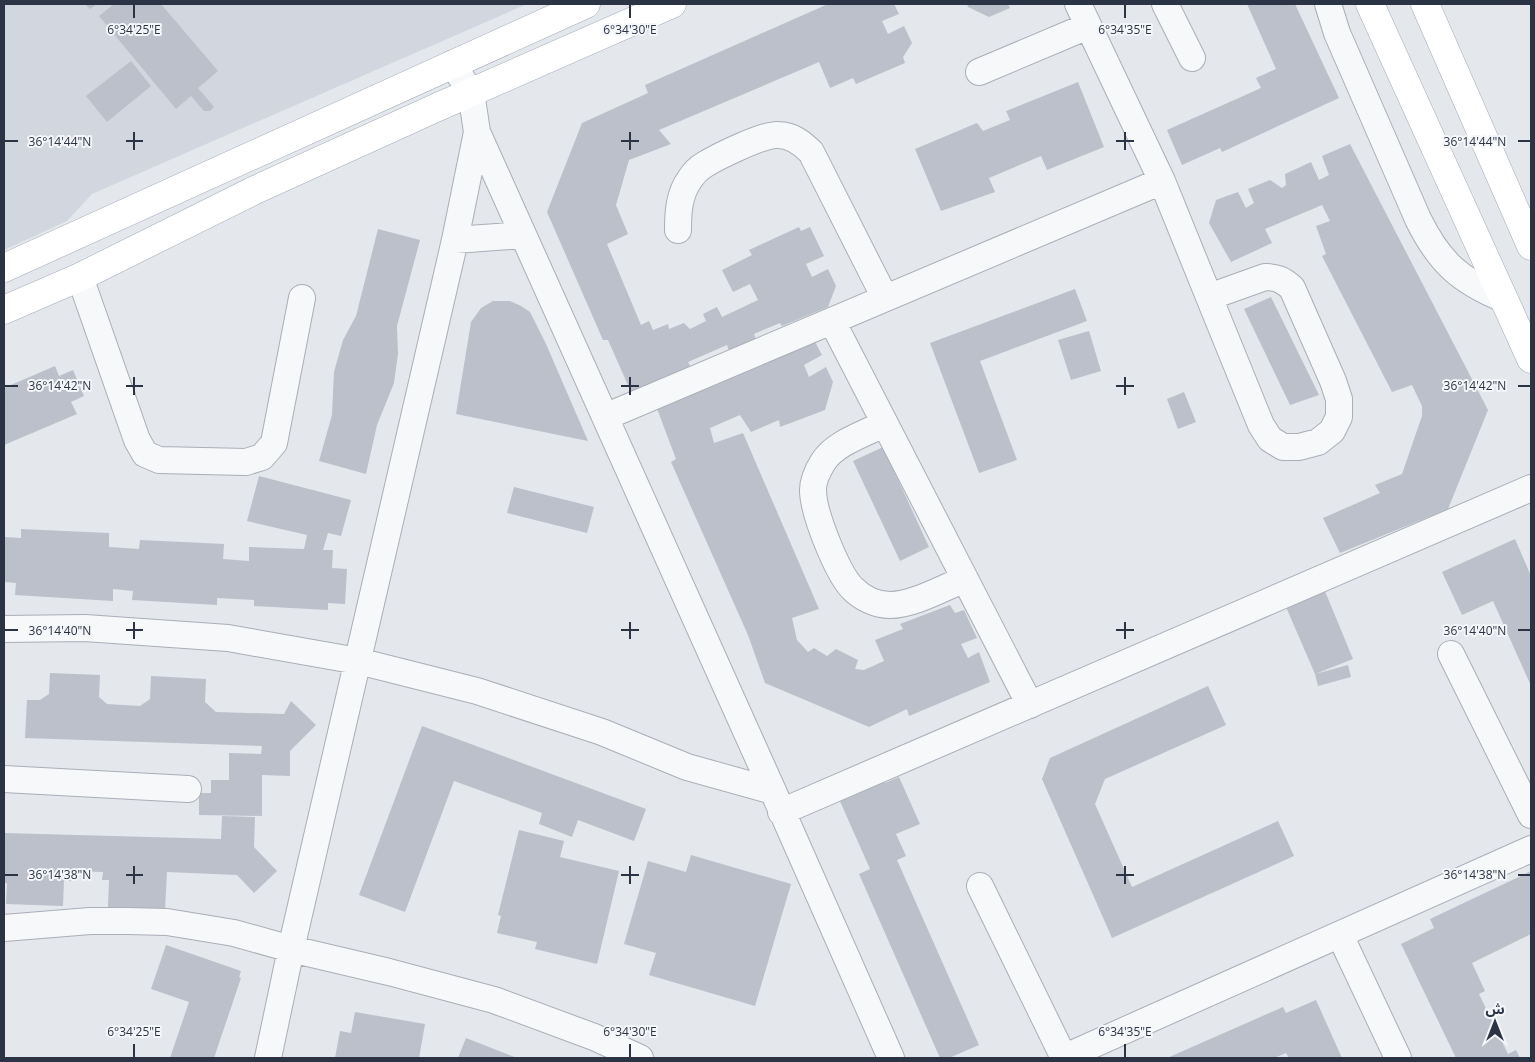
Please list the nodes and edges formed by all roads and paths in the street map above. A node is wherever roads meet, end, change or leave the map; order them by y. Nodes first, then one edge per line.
1 (586, 4) edge
2 (672, 4) edge
3 (1165, 4) edge
4 (1328, 4) edge
5 (1370, 4) edge
6 (1425, 4) edge
7 (1083, 15) edge
8 (1192, 58) dead end
9 (452, 64) junction
10 (979, 72) dead end
11 (471, 92) junction
12 (477, 132) junction
13 (242, 160) junction
14 (1162, 182) junction
15 (255, 190) junction
16 (678, 230) dead end
17 (523, 235) junction
18 (455, 240) junction
19 (1531, 246) edge
20 (4, 268) edge
21 (80, 277) junction
22 (1209, 297) junction
23 (302, 298) dead end
24 (885, 298) junction
25 (1504, 299) junction
26 (4, 310) edge
27 (832, 321) junction
28 (1531, 359) edge
29 (605, 417) junction
30 (884, 424) junction
31 (1531, 488) edge
32 (965, 579) junction
33 (4, 629) edge
34 (1451, 654) dead end
35 (358, 660) junction
36 (1030, 704) junction
37 (4, 779) edge
38 (188, 789) dead end
39 (777, 801) junction
40 (1531, 815) edge
41 (1531, 849) edge
42 (980, 886) dead end
43 (4, 928) edge
44 (1340, 935) junction
45 (291, 949) junction
46 (590, 1048) edge
47 (268, 1058) edge
48 (640, 1058) edge
49 (890, 1058) edge
50 (1063, 1058) edge
51 (1398, 1058) edge

1 - 9 main road
2 - 11 main road
3 - 8 street
4 - 25 street
5 - 25 main road
6 - 19 main road
7 - 10 street
7 - 14 street
9 - 11 street
9 - 13 main road
11 - 12 street
11 - 15 main road
12 - 17 street
12 - 18 street
13 - 15 main road
13 - 20 main road
14 - 22 street
14 - 24 street
15 - 21 main road
16 - 24 street
17 - 18 street
17 - 29 street
18 - 35 street
21 - 23 street
21 - 26 main road
22 - 22 street
24 - 27 street
25 - 28 main road
27 - 29 street
27 - 30 street
29 - 39 street
30 - 32 street
30 - 32 street
31 - 36 street
32 - 36 street
33 - 35 street
34 - 40 street
35 - 39 street
35 - 45 street
36 - 39 street
37 - 38 street
39 - 49 street
41 - 44 street
42 - 50 street
43 - 45 street
44 - 50 street
44 - 51 street
45 - 46 street
45 - 47 street
46 - 48 street

